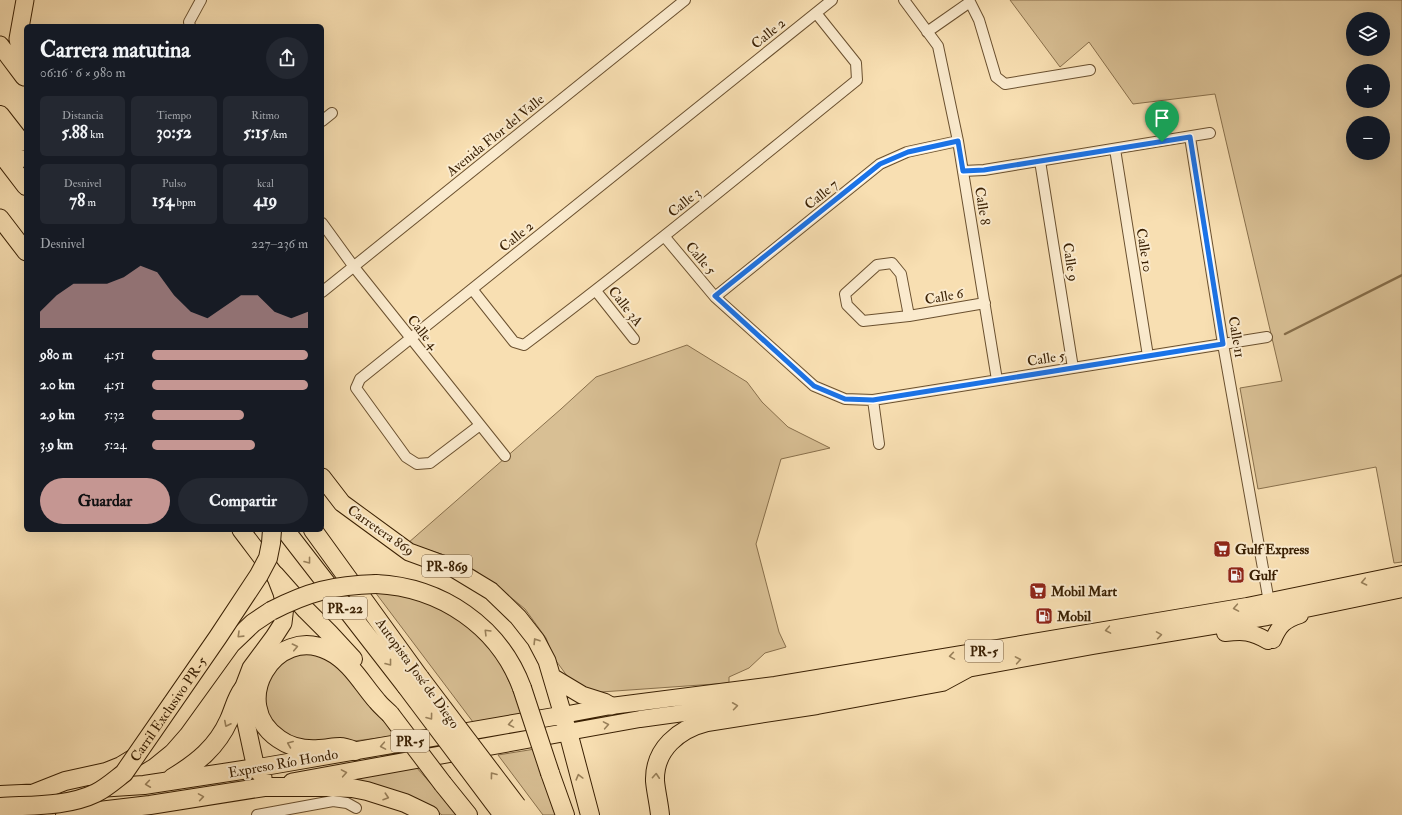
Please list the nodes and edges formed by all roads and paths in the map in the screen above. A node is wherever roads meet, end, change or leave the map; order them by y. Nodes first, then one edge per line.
1 (25, 0) edge
2 (201, 0) edge
3 (685, 0) edge
4 (832, 0) edge
5 (904, 0) edge
6 (970, 1) edge
7 (816, 13) junction
8 (190, 24) edge
9 (927, 32) junction
10 (0, 45) edge
11 (24, 67) edge
12 (1090, 70) dead end
13 (24, 78) edge
14 (332, 113) dead end
15 (0, 115) edge
16 (324, 119) edge
17 (0, 134) edge
18 (1210, 134) dead end
19 (1190, 137) junction
20 (958, 141) junction
21 (24, 146) edge
22 (1115, 149) junction
23 (0, 152) edge
24 (1040, 161) junction
25 (24, 165) edge
26 (963, 171) junction
27 (24, 183) edge
28 (0, 209) edge
29 (0, 218) edge
30 (324, 226) edge
31 (664, 236) junction
32 (24, 240) edge
33 (24, 249) edge
34 (354, 267) junction
35 (472, 289) junction
36 (324, 290) edge
37 (596, 290) junction
38 (715, 296) junction
39 (985, 303) junction
40 (909, 316) junction
41 (1267, 337) dead end
42 (411, 338) junction
43 (634, 339) dead end
44 (1223, 344) junction
45 (1148, 356) junction
46 (1073, 368) junction
47 (997, 380) junction
48 (873, 400) junction
49 (480, 425) junction
50 (879, 444) dead end
51 (505, 456) dead end
52 (324, 479) edge
53 (243, 532) edge
54 (272, 532) edge
55 (287, 532) edge
56 (314, 532) edge
57 (1402, 574) edge
58 (275, 575) junction
59 (1402, 589) edge
60 (1311, 608) junction
61 (1268, 609) junction
62 (1189, 630) junction
63 (918, 662) junction
64 (966, 669) junction
65 (552, 677) junction
66 (413, 682) junction
67 (243, 689) junction
68 (827, 692) junction
69 (611, 706) junction
70 (390, 714) junction
71 (563, 714) junction
72 (568, 732) junction
73 (355, 751) junction
74 (256, 768) junction
75 (168, 781) junction
76 (270, 786) junction
77 (32, 794) junction
78 (0, 795) edge
79 (0, 807) edge
80 (356, 808) dead end
81 (511, 813) edge
82 (65, 815) edge
83 (257, 815) edge
84 (430, 815) edge
85 (468, 815) edge
86 (565, 815) edge
87 (590, 815) edge
88 (660, 815) edge

1 - 11 highway
2 - 8 street
3 - 34 street, Avenida Flor del Valle
4 - 7 street, Calle 2
5 - 9 street, Calle 8
6 - 9 street
6 - 12 street
7 - 31 street, Calle 3
7 - 35 street, Calle 2
9 - 20 street, Calle 8
10 - 13 highway
14 - 16 street
15 - 21 highway
17 - 25 highway
18 - 19 street
19 - 22 street
19 - 44 street, Calle 11
20 - 26 street, Calle 8
20 - 38 street, Calle 7
22 - 24 street
22 - 45 street, Calle 10
23 - 27 highway
24 - 26 street
24 - 46 street, Calle 9
26 - 39 street, Calle 8
28 - 32 street
29 - 33 highway
30 - 34 street, Calle 4
31 - 37 street, Calle 3
31 - 38 street, Calle 5
34 - 36 street, Avenida Flor del Valle
34 - 42 street, Calle 4
35 - 37 street, Calle 3
35 - 42 street, Calle 2
37 - 43 street, Calle 3A
38 - 48 street, Calle 5
39 - 40 street, Calle 6
39 - 47 street, Calle 8
40 - 40 street, Calle 6
41 - 44 street, Calle 5
42 - 49 street, Calle 4
42 - 49 street, Calle 2
44 - 45 street, Calle 5
44 - 61 street, Calle 11
45 - 46 street, Calle 5
46 - 47 street, Calle 5
47 - 48 street, Calle 5
48 - 50 street
49 - 51 street, Calle 4
65 -> 52 highway, Carretera 869 / PR-869
53 - 58 highway
54 - 79 highway, Carril Exclusivo PR-5, bridge
55 -> 66 highway, Autopista José de Diego / PR-22
56 - 66 highway, Autopista José de Diego / PR-22
57 -> 61 main road, PR-5
58 - 67 highway
58 - 70 highway
59 - 60 main road, PR-5
60 - 61 main road, PR-5
60 - 62 main road
61 - 62 main road, PR-5
61 -> 63 main road, PR-5
64 -> 62 main road, PR-5
63 - 68 main road
63 - 69 main road, PR-5
64 - 68 main road, PR-5
88 -> 64 highway
65 - 69 highway
65 - 71 highway, Carretera 869 / PR-869
66 - 81 highway, Autopista José de Diego / PR-22, bridge
67 - 74 highway
67 -> 75 highway
72 -> 68 main road, PR-5
69 - 71 main road, PR-5
73 -> 70 highway
70 - 85 highway, bridge
71 - 72 highway, Carretera 869
71 -> 73 highway, Expreso Río Hondo / PR-5
76 -> 72 highway, Expreso Río Hondo / PR-5
87 -> 72 highway
73 - 74 highway, Expreso Río Hondo / PR-5
74 - 75 highway, Expreso Río Hondo / PR-5
74 - 76 highway
75 -> 77 highway, Expreso Río Hondo / PR-5
82 -> 76 highway, Expreso Río Hondo / PR-5
76 -> 84 highway
77 - 78 highway, Expreso Río Hondo / PR-5
86 -> 77 highway, bridge
80 - 83 street

